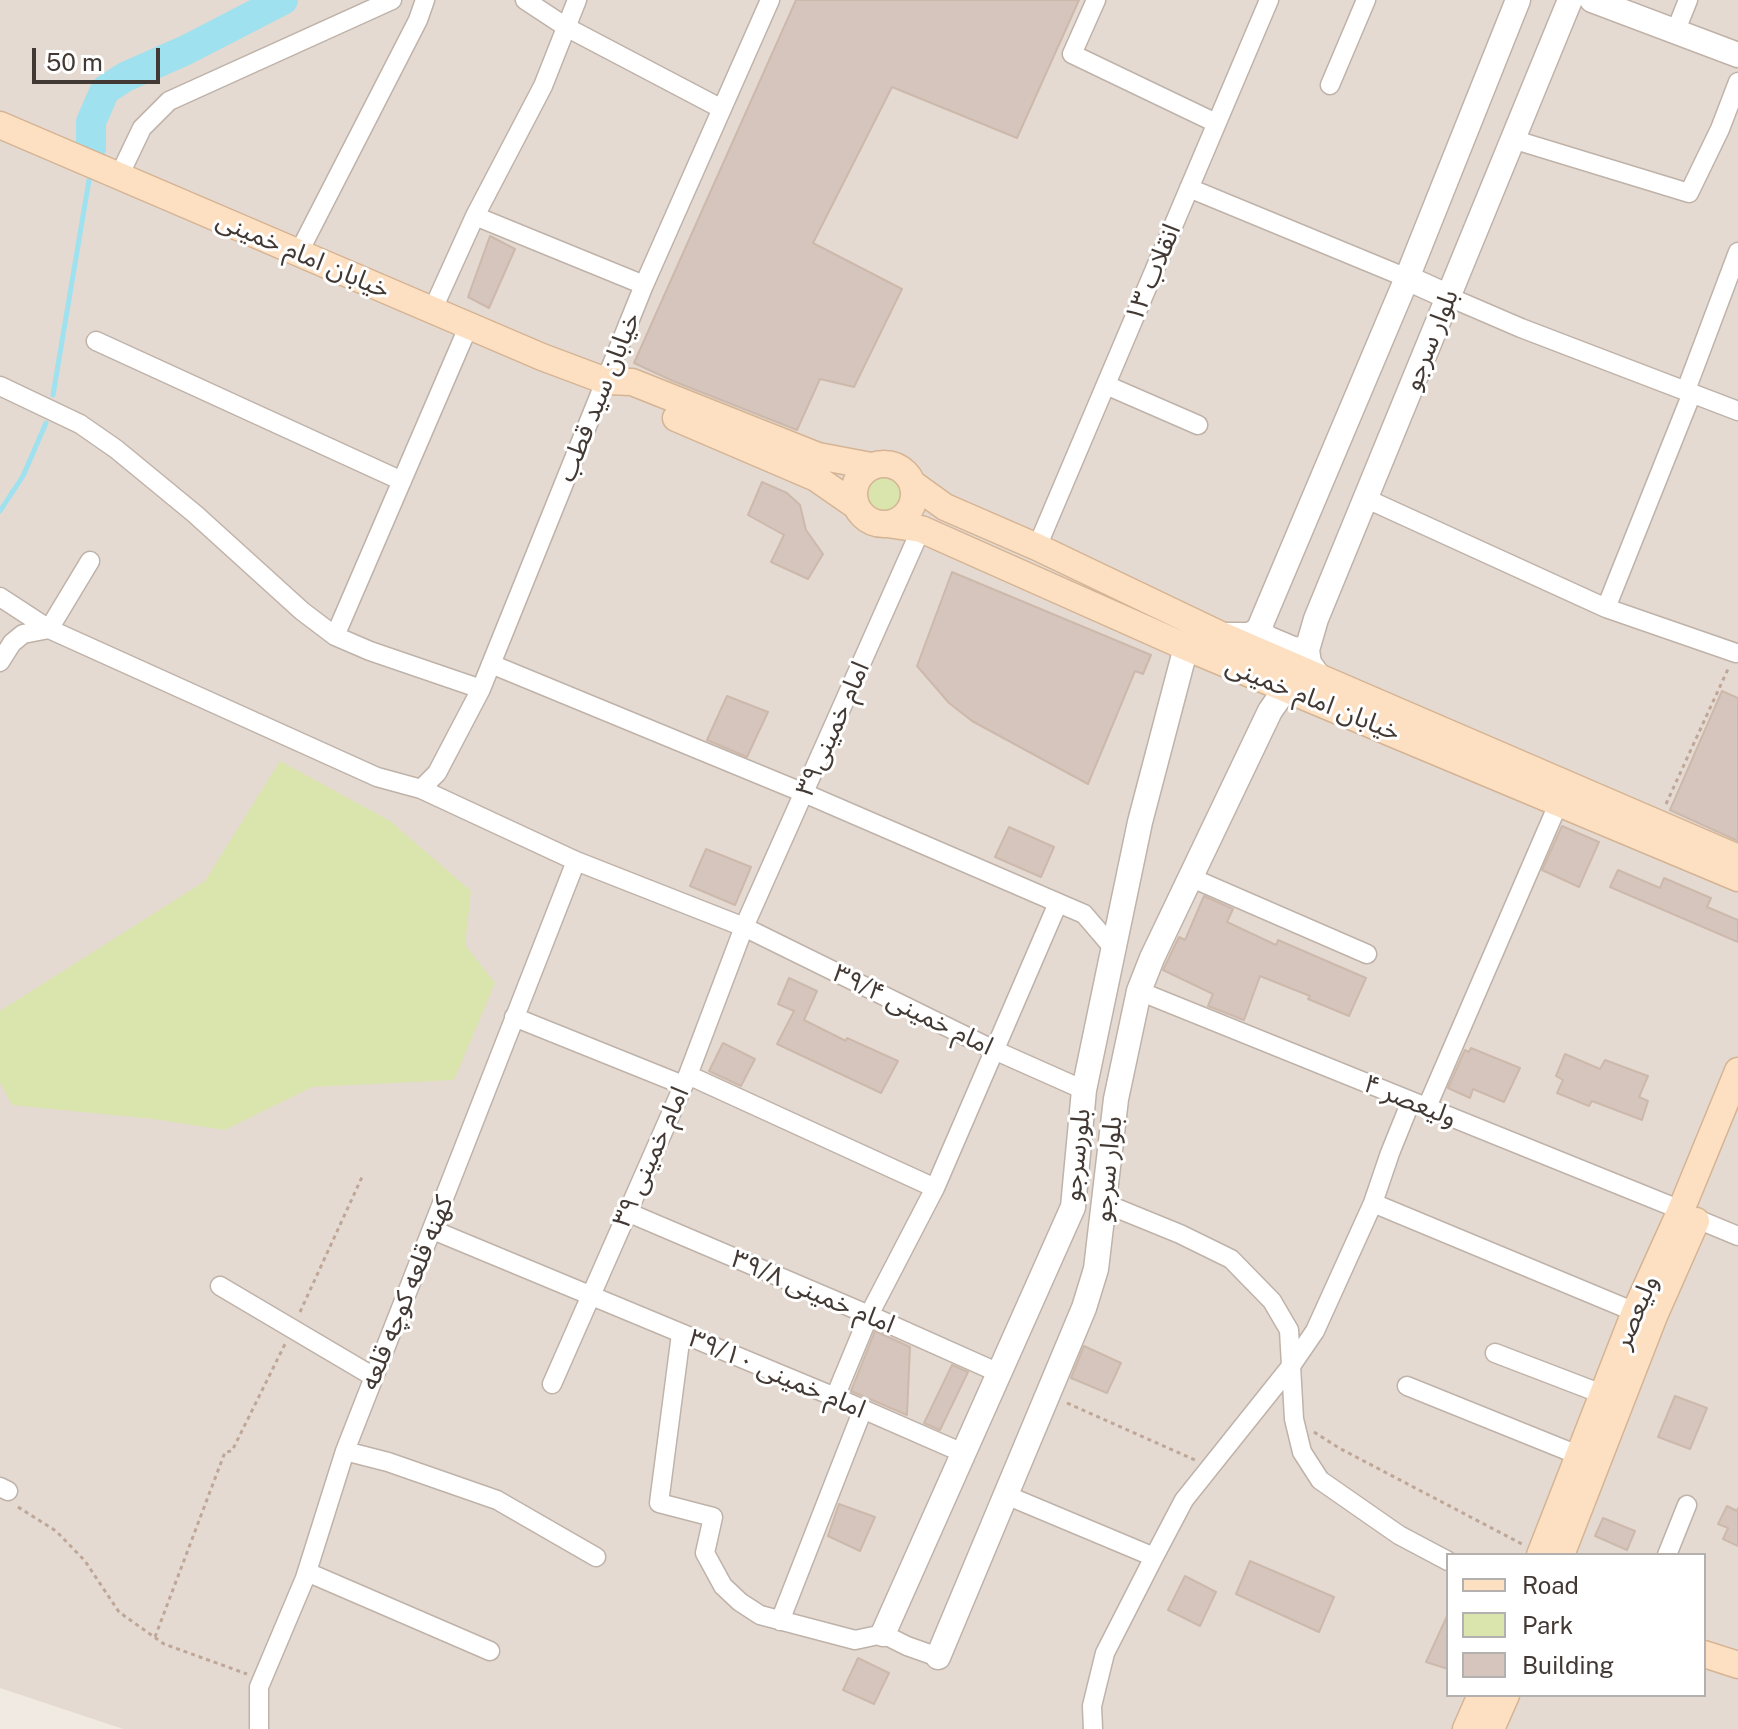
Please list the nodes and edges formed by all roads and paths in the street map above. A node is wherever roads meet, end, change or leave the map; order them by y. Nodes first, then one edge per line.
1 (392, 0) edge
2 (425, 0) edge
3 (525, 0) edge
4 (577, 0) edge
5 (770, 0) edge
6 (1096, 0) edge
7 (1269, 0) edge
8 (1366, 0) edge
9 (1518, 0) edge
10 (1570, 0) edge
11 (1592, 0) edge
12 (1688, 0) edge
13 (566, 27) junction
14 (1676, 30) junction
15 (1738, 55) edge
16 (1738, 82) edge
17 (1330, 85) dead end
18 (722, 109) junction
19 (1216, 123) junction
20 (0, 125) edge
21 (1729, 132) edge
22 (1512, 139) junction
23 (119, 176) junction
24 (1189, 188) junction
25 (475, 216) junction
26 (299, 252) junction
27 (1738, 252) edge
28 (1407, 278) junction
29 (644, 285) junction
30 (1449, 297) junction
31 (432, 311) junction
32 (469, 325) junction
33 (96, 341) dead end
34 (606, 381) junction
35 (1106, 385) junction
36 (0, 386) edge
37 (1689, 391) junction
38 (1738, 411) edge
39 (1198, 425) dead end
40 (871, 466) junction
41 (402, 481) junction
42 (913, 484) junction
43 (1367, 499) junction
44 (855, 505) junction
45 (887, 524) junction
46 (921, 529) junction
47 (1037, 547) junction
48 (90, 561) dead end
49 (0, 597) edge
50 (1606, 608) junction
51 (49, 629) junction
52 (1259, 629) junction
53 (1221, 635) junction
54 (335, 636) junction
55 (1186, 647) junction
56 (1307, 650) junction
57 (1736, 653) joint
58 (0, 662) edge
59 (491, 664) junction
60 (1321, 680) junction
61 (1286, 688) junction
62 (481, 689) junction
63 (421, 789) junction
64 (804, 793) junction
65 (1559, 802) junction
66 (1657, 821) junction
67 (1738, 858) edge
68 (576, 861) junction
69 (1192, 878) junction
70 (1738, 878) edge
71 (1058, 903) junction
72 (744, 927) junction
73 (1114, 949) junction
74 (1367, 954) dead end
75 (1139, 991) junction
76 (514, 1017) junction
77 (994, 1050) junction
78 (1738, 1071) edge
79 (685, 1080) junction
80 (1084, 1090) junction
81 (1116, 1099) junction
82 (1419, 1104) junction
83 (1738, 1115) edge
84 (362, 1177) dead end
85 (935, 1188) junction
86 (1075, 1194) junction
87 (1104, 1203) junction
88 (1373, 1203) junction
89 (627, 1212) junction
90 (1689, 1214) junction
91 (433, 1230) junction
92 (1738, 1236) edge
93 (220, 1286) dead end
94 (589, 1296) junction
95 (1635, 1312) junction
96 (869, 1315) junction
97 (292, 1330) junction
98 (681, 1334) junction
99 (1495, 1353) dead end
100 (1291, 1366) junction
101 (999, 1373) junction
102 (374, 1377) junction
103 (552, 1384) dead end
104 (1407, 1386) dead end
105 (1048, 1394) junction
106 (1602, 1394) junction
107 (835, 1397) junction
108 (863, 1409) junction
109 (1294, 1419) junction
110 (345, 1451) junction
111 (963, 1453) junction
112 (1578, 1455) junction
113 (1210, 1466) junction
114 (4, 1489) edge
115 (1006, 1495) junction
116 (1687, 1505) dead end
117 (1543, 1553) edge
118 (1548, 1553) edge
119 (1548, 1553) edge
120 (1668, 1553) edge
121 (596, 1557) dead end
122 (1154, 1557) junction
123 (1446, 1560) edge
124 (307, 1572) junction
125 (780, 1621) junction
126 (883, 1634) junction
127 (155, 1637) junction
128 (490, 1651) dead end
129 (1706, 1655) edge
130 (938, 1657) joint
131 (1738, 1665) edge
132 (262, 1680) junction
133 (1480, 1697) edge
134 (1505, 1697) edge
135 (259, 1729) edge
136 (1093, 1729) edge
137 (1466, 1729) edge
138 (1491, 1729) edge

1 - 23 street
2 - 26 street
3 - 13 street
4 - 13 street
5 - 18 street, خیابان سید قطب
6 - 19 street
7 - 19 street, انقلاب ۱۳
8 - 17 street
9 - 28 street, بلوار سرجو
10 - 22 street, بلوار سرجو
11 - 14 street
12 - 14 street
13 - 18 street
13 - 25 street
14 - 15 street
16 - 21 street
18 - 29 street, خیابان سید قطب
19 - 24 street, انقلاب ۱۳
20 - 23 main road, خیابان امام خمینی
21 - 22 street
22 - 30 street, بلوار سرجو
23 - 26 main road, خیابان امام خمینی
24 - 28 street
24 - 35 street, انقلاب ۱۳
25 - 29 street
25 - 31 street
26 - 31 main road, خیابان امام خمینی
27 - 37 street
28 - 30 street
28 - 52 street, بلوار سرجو
29 - 34 street, خیابان سید قطب
30 - 37 street
30 - 43 street, بلوار سرجو
31 - 32 main road, خیابان امام خمینی
32 - 34 main road, خیابان امام خمینی
32 - 41 street
33 - 41 street
34 - 40 main road, خیابان امام خمینی
34 - 44 main road, خیابان امام خمینی
34 - 59 street, خیابان سید قطب
35 - 39 street
35 - 47 street, انقلاب ۱۳
36 - 54 street
37 - 38 street
37 - 50 street
40 - 42 main road
40 - 44 main road
41 - 54 street
42 - 45 main road
42 - 47 main road, خیابان امام خمینی
43 - 50 street
43 - 56 street, بلوار سرجو
44 - 45 main road
45 - 46 main road, خیابان امام خمینی
46 - 55 main road, خیابان امام خمینی
46 - 64 street, امام خمینی۳۹
47 - 53 main road, خیابان امام خمینی
48 - 51 street
49 - 51 street, امام خمینی ۳۹/۴
50 - 57 street
51 - 58 street
51 - 63 street, امام خمینی ۳۹/۴
52 - 53 street
52 - 56 street
53 - 60 main road, خیابان امام خمینی
54 - 62 street
55 - 61 main road, خیابان امام خمینی
55 - 73 street, بلورسرجو
56 - 60 street
57 - 66 path
59 - 62 street, خیابان سید قطب
59 - 64 street
60 - 66 main road, خیابان امام خمینی
61 - 65 main road, خیابان امام خمینی
61 - 69 street, بلوار سرجو
62 - 63 street, خیابان سید قطب
63 - 68 street, امام خمینی ۳۹/۴
64 - 71 street
64 - 72 street, امام خمینی۳۹
65 - 70 main road, خیابان امام خمینی
65 - 82 street
66 - 67 main road, خیابان امام خمینی
68 - 72 street, امام خمینی ۳۹/۴
68 - 76 street, کهنه قلعه کوچه قلعه
69 - 74 street
69 - 75 street, بلوار سرجو
71 - 73 street
71 - 77 street
72 - 77 street, امام خمینی ۳۹/۴
72 - 79 street, امام خمینی ۳۹
73 - 80 street, بلورسرجو
75 - 81 street, بلوار سرجو
75 - 82 street, ولیعصر ۴
76 - 79 street
76 - 91 street, کهنه قلعه کوچه قلعه
77 - 80 street, امام خمینی ۳۹/۴
77 - 85 street
78 - 90 main road, ولیعصر
79 - 85 street
79 - 89 street, امام خمینی ۳۹
80 - 81 street
80 - 86 street, بلورسرجو
81 - 87 street, بلوار سرجو
82 - 88 street
82 - 90 street, ولیعصر ۴
83 - 90 main road, ولیعصر
84 - 97 path
85 - 96 street
86 - 87 street
86 - 101 street, بلورسرجو
87 - 100 street
87 - 105 street, بلوار سرجو
88 - 95 street
88 - 100 street
89 - 94 street, امام خمینی ۳۹
89 - 96 street, امام خمینی ۳۹/۸
90 - 92 street, ولیعصر ۴
90 - 95 main road, ولیعصر
90 - 118 main road, ولیعصر
91 - 94 street, امام خمینی ۳۹/۱۰
91 - 102 street, کهنه قلعه کوچه قلعه
93 - 97 street
94 - 98 street, امام خمینی ۳۹/۱۰
94 - 103 street, امام خمینی ۳۹
95 - 106 main road, ولیعصر
96 - 101 street, امام خمینی ۳۹/۸
96 - 107 street
97 - 102 street
97 - 127 path
98 - 107 street, امام خمینی ۳۹/۱۰
98 - 125 street
99 - 106 street
100 - 109 street
100 - 113 street
101 - 111 street, بلورسرجو
102 - 110 street, کهنه قلعه کوچه قلعه
104 - 112 street
105 - 113 path
105 - 115 street, بلوار سرجو
106 - 112 main road, ولیعصر
107 - 108 street, امام خمینی ۳۹/۱۰
108 - 111 street, امام خمینی ۳۹/۱۰
108 - 125 street
109 - 117 path
109 - 123 street
110 - 121 street
110 - 124 street, کهنه قلعه کوچه قلعه
111 - 126 street, بلورسرجو
112 - 119 main road, ولیعصر
113 - 122 street
114 - 127 path
115 - 122 street
115 - 130 street, بلوار سرجو
116 - 120 street
122 - 136 street
124 - 128 street
124 - 132 street, کهنه قلعه کوچه قلعه
125 - 126 street
126 - 130 street
127 - 132 path
129 - 131 main road
132 - 135 street, کهنه قلعه کوچه قلعه
133 - 137 main road
134 - 138 main road

